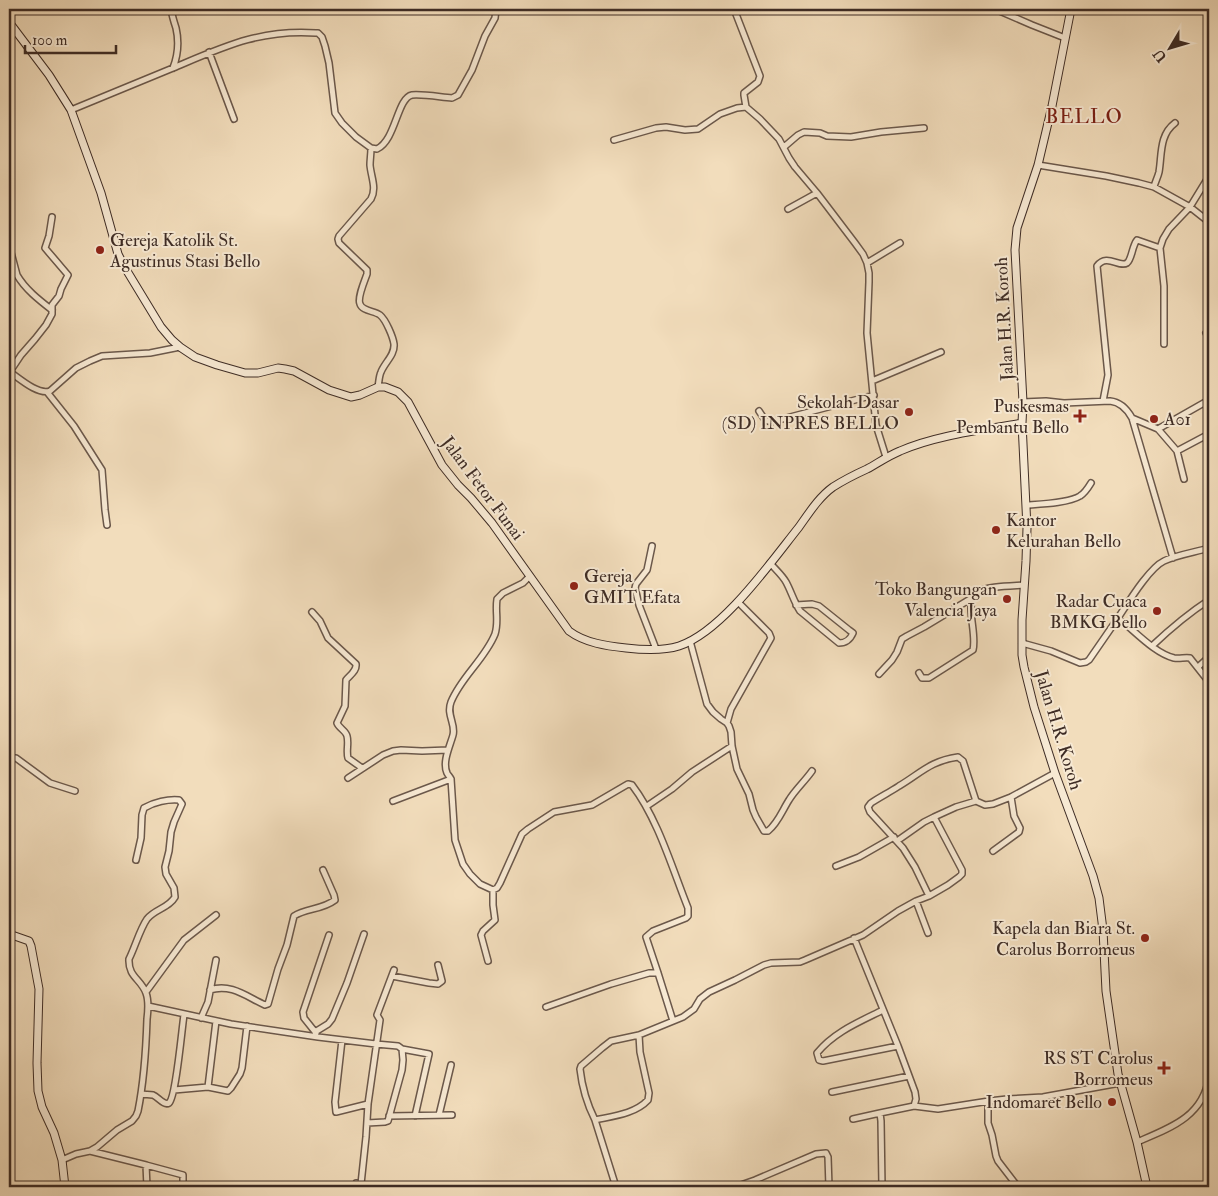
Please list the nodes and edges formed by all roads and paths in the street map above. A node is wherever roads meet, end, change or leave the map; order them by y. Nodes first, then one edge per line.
1 (171, 9) edge
2 (496, 9) edge
3 (734, 9) edge
4 (995, 9) edge
5 (1071, 9) edge
6 (10, 27) edge
7 (1065, 38) junction
8 (209, 52) junction
9 (173, 68) junction
10 (746, 107) junction
11 (71, 110) junction
12 (234, 119) dead end
13 (1175, 123) dead end
14 (924, 128) dead end
15 (614, 140) dead end
16 (784, 147) junction
17 (372, 148) junction
18 (1038, 165) junction
19 (1209, 176) edge
20 (1154, 187) junction
21 (818, 193) junction
22 (1190, 207) junction
23 (788, 209) dead end
24 (52, 217) dead end
25 (1209, 222) edge
26 (900, 243) dead end
27 (9, 245) edge
28 (1160, 248) junction
29 (867, 263) junction
30 (52, 310) junction
31 (1164, 344) dead end
32 (180, 347) junction
33 (940, 352) dead end
34 (9, 373) edge
35 (872, 380) junction
36 (378, 387) junction
37 (47, 392) junction
38 (874, 395) junction
39 (1209, 400) edge
40 (1103, 401) junction
41 (1024, 402) junction
42 (759, 411) dead end
43 (1132, 418) junction
44 (1022, 424) junction
45 (1158, 429) junction
46 (1209, 434) edge
47 (1178, 451) junction
48 (886, 458) junction
49 (1184, 479) dead end
50 (1091, 483) dead end
51 (1027, 505) junction
52 (107, 525) dead end
53 (652, 546) dead end
54 (1209, 548) edge
55 (1172, 558) junction
56 (770, 563) junction
57 (530, 576) junction
58 (1024, 584) junction
59 (972, 598) junction
60 (1209, 600) edge
61 (738, 602) junction
62 (796, 605) junction
63 (312, 612) dead end
64 (1118, 618) junction
65 (690, 641) junction
66 (1022, 643) junction
67 (1152, 646) junction
68 (656, 649) junction
69 (1209, 657) edge
70 (1198, 667) junction
71 (919, 673) dead end
72 (879, 674) dead end
73 (1209, 682) edge
74 (727, 723) junction
75 (732, 746) junction
76 (448, 750) junction
77 (9, 758) edge
78 (362, 768) junction
79 (812, 771) dead end
80 (1055, 773) junction
81 (348, 778) dead end
82 (451, 779) junction
83 (75, 791) dead end
84 (1011, 796) junction
85 (393, 801) dead end
86 (976, 801) junction
87 (647, 806) junction
88 (934, 817) junction
89 (896, 839) junction
90 (993, 851) dead end
91 (136, 860) dead end
92 (836, 866) dead end
93 (323, 870) dead end
94 (493, 890) junction
95 (928, 896) junction
96 (916, 901) junction
97 (216, 915) dead end
98 (928, 933) dead end
99 (9, 934) edge
100 (364, 934) dead end
101 (329, 935) dead end
102 (854, 938) junction
103 (216, 960) dead end
104 (488, 961) dead end
105 (438, 965) dead end
106 (658, 973) junction
107 (210, 990) junction
108 (146, 992) junction
109 (148, 1006) junction
110 (546, 1007) dead end
111 (883, 1010) junction
112 (184, 1015) junction
113 (201, 1018) junction
114 (216, 1021) junction
115 (673, 1021) junction
116 (247, 1026) junction
117 (316, 1034) junction
118 (639, 1035) junction
119 (342, 1040) junction
120 (376, 1044) junction
121 (898, 1046) junction
122 (402, 1049) junction
123 (451, 1065) dead end
124 (908, 1076) junction
125 (1209, 1077) edge
126 (1120, 1083) junction
127 (208, 1087) junction
128 (174, 1090) junction
129 (832, 1092) dead end
130 (141, 1094) junction
131 (989, 1101) junction
132 (368, 1104) junction
133 (914, 1106) junction
134 (880, 1112) junction
135 (439, 1115) junction
136 (452, 1115) dead end
137 (389, 1116) junction
138 (415, 1116) junction
139 (853, 1119) dead end
140 (595, 1120) junction
141 (367, 1123) junction
142 (1137, 1142) junction
143 (90, 1151) junction
144 (62, 1160) junction
145 (146, 1166) junction
146 (361, 1184) junction
147 (65, 1187) edge
148 (147, 1187) edge
149 (184, 1187) edge
150 (354, 1187) edge
151 (373, 1187) edge
152 (616, 1187) edge
153 (735, 1187) edge
154 (829, 1187) edge
155 (882, 1187) edge
156 (1018, 1187) edge
157 (1148, 1187) edge

1 - 9 street
2 - 17 street
3 - 10 street
4 - 7 street
5 - 7 street, Jalan H.R. Koroh
6 - 11 street
7 - 18 street, Jalan H.R. Koroh
8 - 9 street
8 - 12 street
8 - 17 street
9 - 11 street
10 - 15 street
10 - 16 street
11 - 32 street
13 - 20 street
14 - 16 street
16 - 21 street
17 - 36 street
18 - 20 street
18 - 41 street, Jalan H.R. Koroh
19 - 22 street
20 - 22 street
21 - 23 street
21 - 29 street
22 - 25 street
22 - 28 street
24 - 30 street
26 - 29 street
27 - 30 street
28 - 31 street
28 - 40 street
29 - 35 street
30 - 34 street
32 - 36 street
32 - 37 street
33 - 35 street
34 - 37 street
35 - 38 street
36 - 57 street, Jalan Fetor Funai
37 - 52 street
38 - 42 street
38 - 48 street
39 - 45 street
40 - 41 street
40 - 43 street
41 - 44 street, Jalan H.R. Koroh
43 - 45 street
43 - 55 street
44 - 48 street, Jalan Fetor Funai
44 - 51 street, Jalan H.R. Koroh
45 - 47 street
46 - 47 street
47 - 49 street
48 - 56 street, Jalan Fetor Funai
50 - 51 street
51 - 58 street, Jalan H.R. Koroh
53 - 68 street
54 - 55 street
55 - 64 street
56 - 61 street, Jalan Fetor Funai
56 - 62 street
57 - 68 street, Jalan Fetor Funai
57 - 76 street
58 - 59 street
58 - 66 street, Jalan H.R. Koroh
59 - 71 street
59 - 72 street
60 - 67 street
61 - 65 street, Jalan Fetor Funai
61 - 74 street
62 - 62 street
63 - 78 street
64 - 66 street
64 - 67 street
65 - 68 street, Jalan Fetor Funai
65 - 74 street
66 - 80 street, Jalan H.R. Koroh
67 - 70 street
69 - 70 street
70 - 73 street
74 - 75 street
75 - 79 street
75 - 87 street
76 - 78 street
76 - 82 street
77 - 83 street
78 - 81 street
80 - 84 street
80 - 126 street, Jalan H.R. Koroh
82 - 85 street
82 - 94 street
84 - 86 street
84 - 90 street
86 - 88 street
86 - 89 street
87 - 94 street
87 - 106 street
88 - 89 street
88 - 95 street
89 - 92 street
89 - 95 street
91 - 108 street
93 - 107 street
94 - 104 street
95 - 96 street
96 - 98 street
96 - 102 street
97 - 108 street
99 - 144 street
100 - 117 street
101 - 117 street
102 - 111 street
102 - 115 street
103 - 107 street
105 - 120 street
106 - 110 street
106 - 115 street
107 - 113 street
108 - 109 street
109 - 112 street
109 - 130 street
111 - 121 street
111 - 121 street
112 - 113 street
112 - 128 street
113 - 114 street
114 - 116 street
114 - 127 street
115 - 118 street
116 - 117 street
116 - 127 street
117 - 119 street
118 - 140 street
118 - 140 street
119 - 120 street
119 - 132 street
120 - 122 street
120 - 132 street
121 - 124 street
122 - 137 street
122 - 138 street
123 - 135 street
124 - 129 street
124 - 133 street
125 - 142 street
126 - 131 street
126 - 142 street, Jalan H.R. Koroh
127 - 128 street
128 - 130 street
130 - 143 street
131 - 133 street
131 - 156 street
132 - 141 street
133 - 134 street
134 - 139 street
134 - 155 street
135 - 136 street
135 - 138 street
137 - 138 street
137 - 141 street
140 - 152 street
141 - 146 street
142 - 157 street, Jalan H.R. Koroh
143 - 144 street
143 - 145 street
144 - 147 street
145 - 148 street
145 - 149 street
146 - 150 street
146 - 151 street
153 - 154 street

